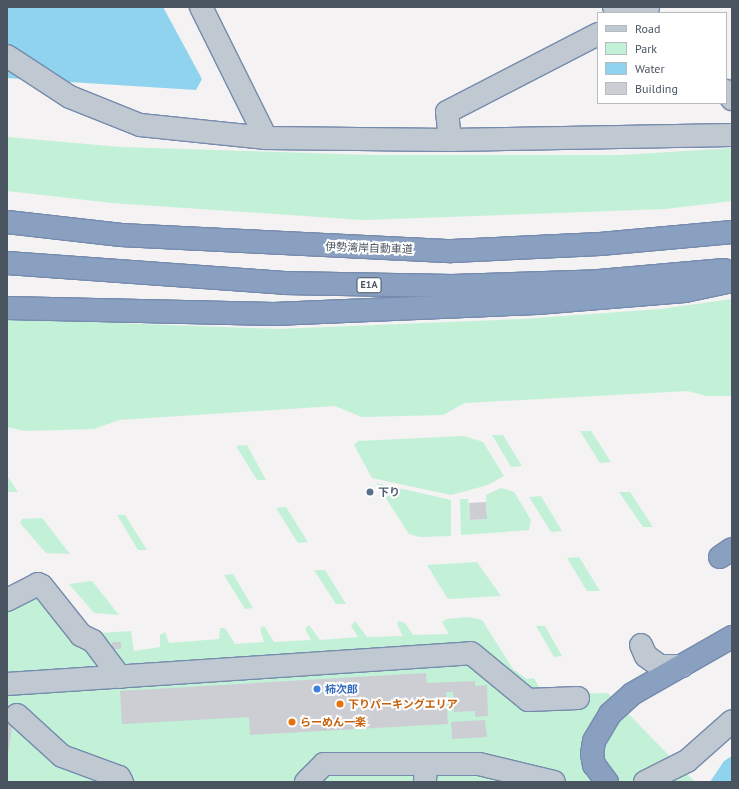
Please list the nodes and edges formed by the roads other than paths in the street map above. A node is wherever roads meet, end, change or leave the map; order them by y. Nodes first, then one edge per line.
1 (201, 7) edge
2 (648, 7) edge
3 (639, 12) edge
4 (597, 35) edge
5 (7, 56) edge
6 (732, 134) edge
7 (266, 138) junction
8 (450, 140) junction
9 (7, 222) edge
10 (732, 232) edge
11 (7, 263) edge
12 (732, 270) edge
13 (732, 281) edge
14 (7, 308) edge
15 (7, 600) edge
16 (732, 637) edge
17 (641, 645) dead end
18 (682, 666) junction
19 (120, 677) junction
20 (7, 684) edge
21 (578, 698) dead end
22 (17, 715) dead end
23 (732, 721) edge
24 (426, 773) edge
25 (122, 782) edge
26 (306, 782) edge
27 (554, 782) edge
28 (607, 782) edge
29 (646, 782) edge

1 - 7 street
2 - 3 street
4 - 8 street
5 - 7 street
6 - 8 street
7 - 8 street
9 - 10 highway, 伊勢湾岸自動車道
11 - 12 highway, E1A
13 - 14 highway
15 - 19 street
16 - 18 highway
17 - 18 street
18 - 28 highway
19 - 20 street
19 - 21 street
22 - 25 street
23 - 29 street
24 - 26 street
24 - 27 street

